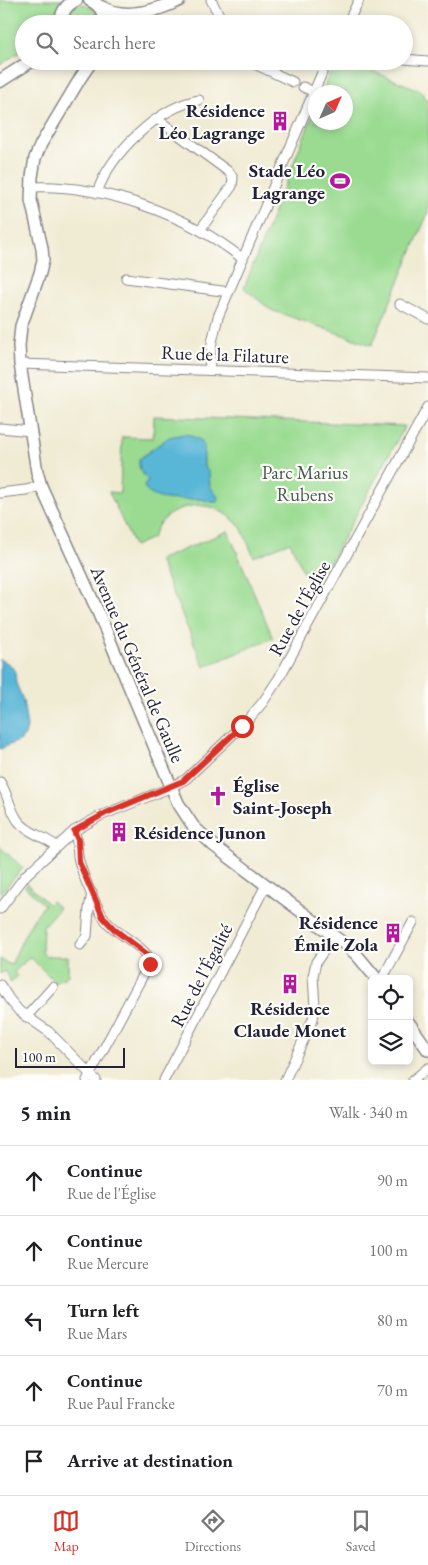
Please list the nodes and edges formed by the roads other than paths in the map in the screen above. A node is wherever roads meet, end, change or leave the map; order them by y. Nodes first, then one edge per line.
1 (76, 0) edge
2 (180, 0) edge
3 (211, 0) edge
4 (359, 0) edge
5 (95, 4) edge
6 (63, 15) edge
7 (104, 15) edge
8 (154, 15) edge
9 (219, 15) edge
10 (352, 15) edge
11 (413, 60) edge
12 (428, 61) edge
13 (15, 63) edge
14 (16, 70) edge
15 (84, 70) edge
16 (86, 70) edge
17 (267, 70) edge
18 (323, 70) edge
19 (0, 72) edge
20 (81, 77) junction
21 (0, 80) edge
22 (293, 82) dead end
23 (317, 85) edge
24 (304, 87) dead end
25 (308, 89) edge
26 (199, 100) dead end
27 (308, 106) edge
28 (157, 119) junction
29 (35, 186) junction
30 (97, 192) junction
31 (200, 230) junction
32 (243, 259) junction
33 (126, 278) dead end
34 (229, 292) junction
35 (400, 304) dead end
36 (428, 319) edge
37 (20, 364) junction
38 (209, 370) junction
39 (428, 378) edge
40 (428, 407) edge
41 (425, 419) edge
42 (0, 428) edge
43 (31, 431) junction
44 (41, 486) junction
45 (0, 493) edge
46 (0, 782) edge
47 (171, 787) junction
48 (74, 831) junction
49 (56, 846) junction
50 (266, 885) junction
51 (92, 892) junction
52 (0, 909) edge
53 (413, 922) dead end
54 (334, 936) junction
55 (80, 945) dead end
56 (374, 975) edge
57 (384, 975) edge
58 (0, 985) edge
59 (53, 987) dead end
60 (26, 1017) junction
61 (413, 1029) edge
62 (428, 1050) edge
63 (428, 1068) edge
64 (91, 1078) edge
65 (164, 1080) edge
66 (285, 1080) edge
67 (413, 1080) edge

1 - 6 main road
2 - 5 main road
2 - 8 main road
3 - 9 street
4 - 10 street
5 - 7 main road
11 - 12 street
13 - 19 main road
14 - 21 main road
15 - 20 street
16 - 20 street
17 - 22 street
18 - 23 street
20 - 29 street, Avenue du Général de Gaulle
24 - 25 street
26 - 28 street
27 - 32 street
28 - 30 street
28 - 31 street
29 - 30 street
29 - 37 street, Avenue du Général de Gaulle
30 - 31 street
31 - 32 street
32 - 34 street
33 - 34 street
34 - 38 street
35 - 36 street
37 - 38 street, Rue de la Filature
37 - 43 street, Avenue du Général de Gaulle
38 - 39 street, Rue de la Filature
40 - 41 street, Rue de l'Église
41 - 47 street, Rue de l'Église
42 - 43 street
43 - 44 street, Avenue du Général de Gaulle
44 - 45 street
44 - 47 street, Avenue du Général de Gaulle
46 - 49 street
47 - 48 street, Rue de l'Église
47 - 50 street, Avenue du Général de Gaulle
48 - 49 street, Rue de l'Église
48 - 51 street
49 - 52 street, Rue de l'Église
50 - 54 street, Avenue du Général de Gaulle
50 - 65 street, Rue de l'Égalité
51 - 55 street
51 - 64 street
53 - 57 street
54 - 56 street, Avenue du Général de Gaulle
54 - 66 street
58 - 60 street
59 - 60 street
60 - 64 street
61 - 62 street
63 - 67 street

